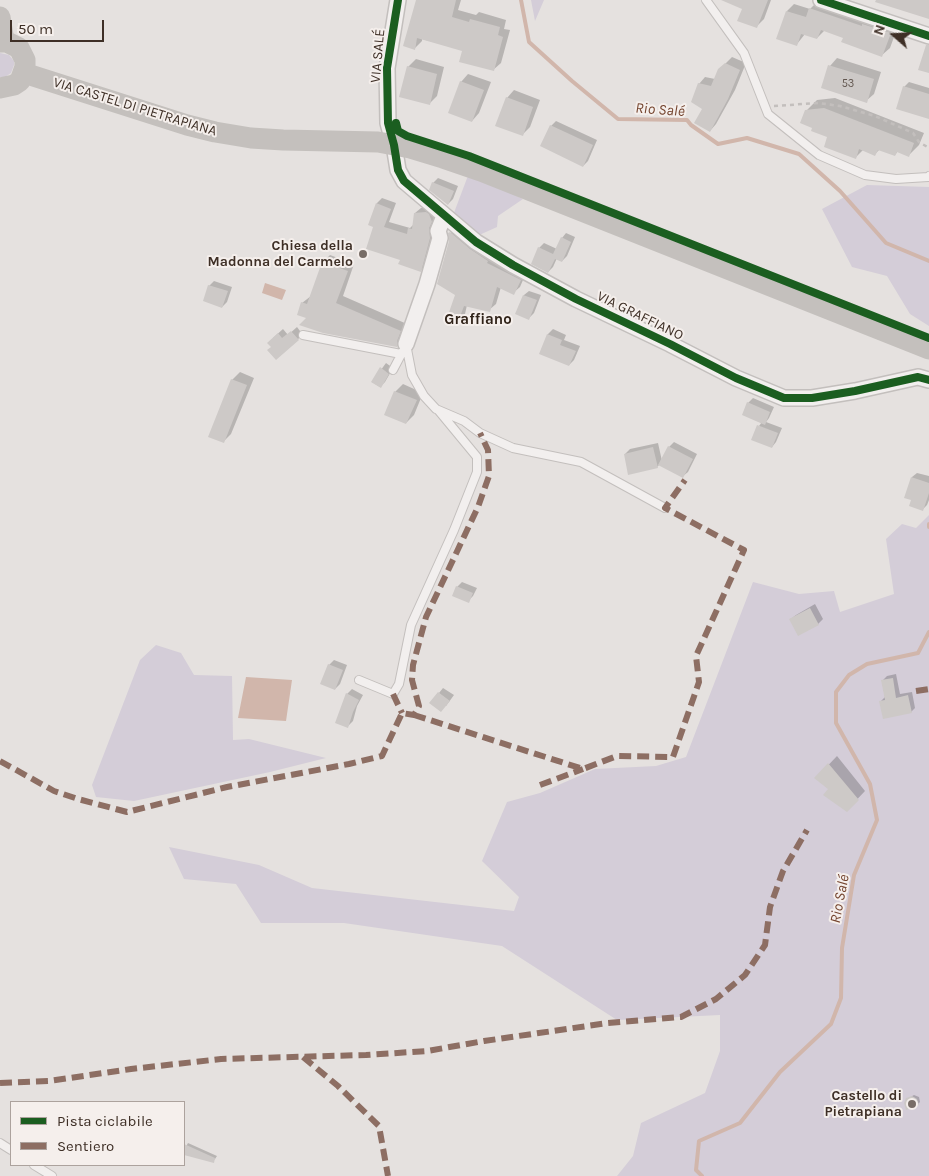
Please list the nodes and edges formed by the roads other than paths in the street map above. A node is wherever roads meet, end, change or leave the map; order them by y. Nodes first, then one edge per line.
1 (398, 0) edge
2 (706, 0) edge
3 (821, 0) edge
4 (0, 17) edge
5 (929, 36) edge
6 (2, 42) edge
7 (24, 73) junction
8 (0, 88) edge
9 (394, 145) junction
10 (929, 176) edge
11 (444, 216) junction
12 (303, 335) dead end
13 (403, 349) junction
14 (929, 349) edge
15 (393, 370) dead end
16 (929, 380) edge
17 (439, 411) junction
18 (665, 508) dead end
19 (359, 680) dead end
20 (36, 1166) edge
21 (52, 1176) edge

1 - 9 street, VIA SALÉ
2 - 10 lane
3 - 5 street
4 - 6 main road
6 - 7 main road
7 - 8 main road
7 - 9 main road, VIA CASTEL DI PIETRAPIANA
9 - 11 street, VIA GRAFFIANO
9 - 14 main road, VIA CASTEL DI PIETRAPIANA
11 - 13 street
11 - 16 street, VIA GRAFFIANO
12 - 13 lane
13 - 15 lane
13 - 17 lane
17 - 18 lane
17 - 19 lane
20 - 21 lane

